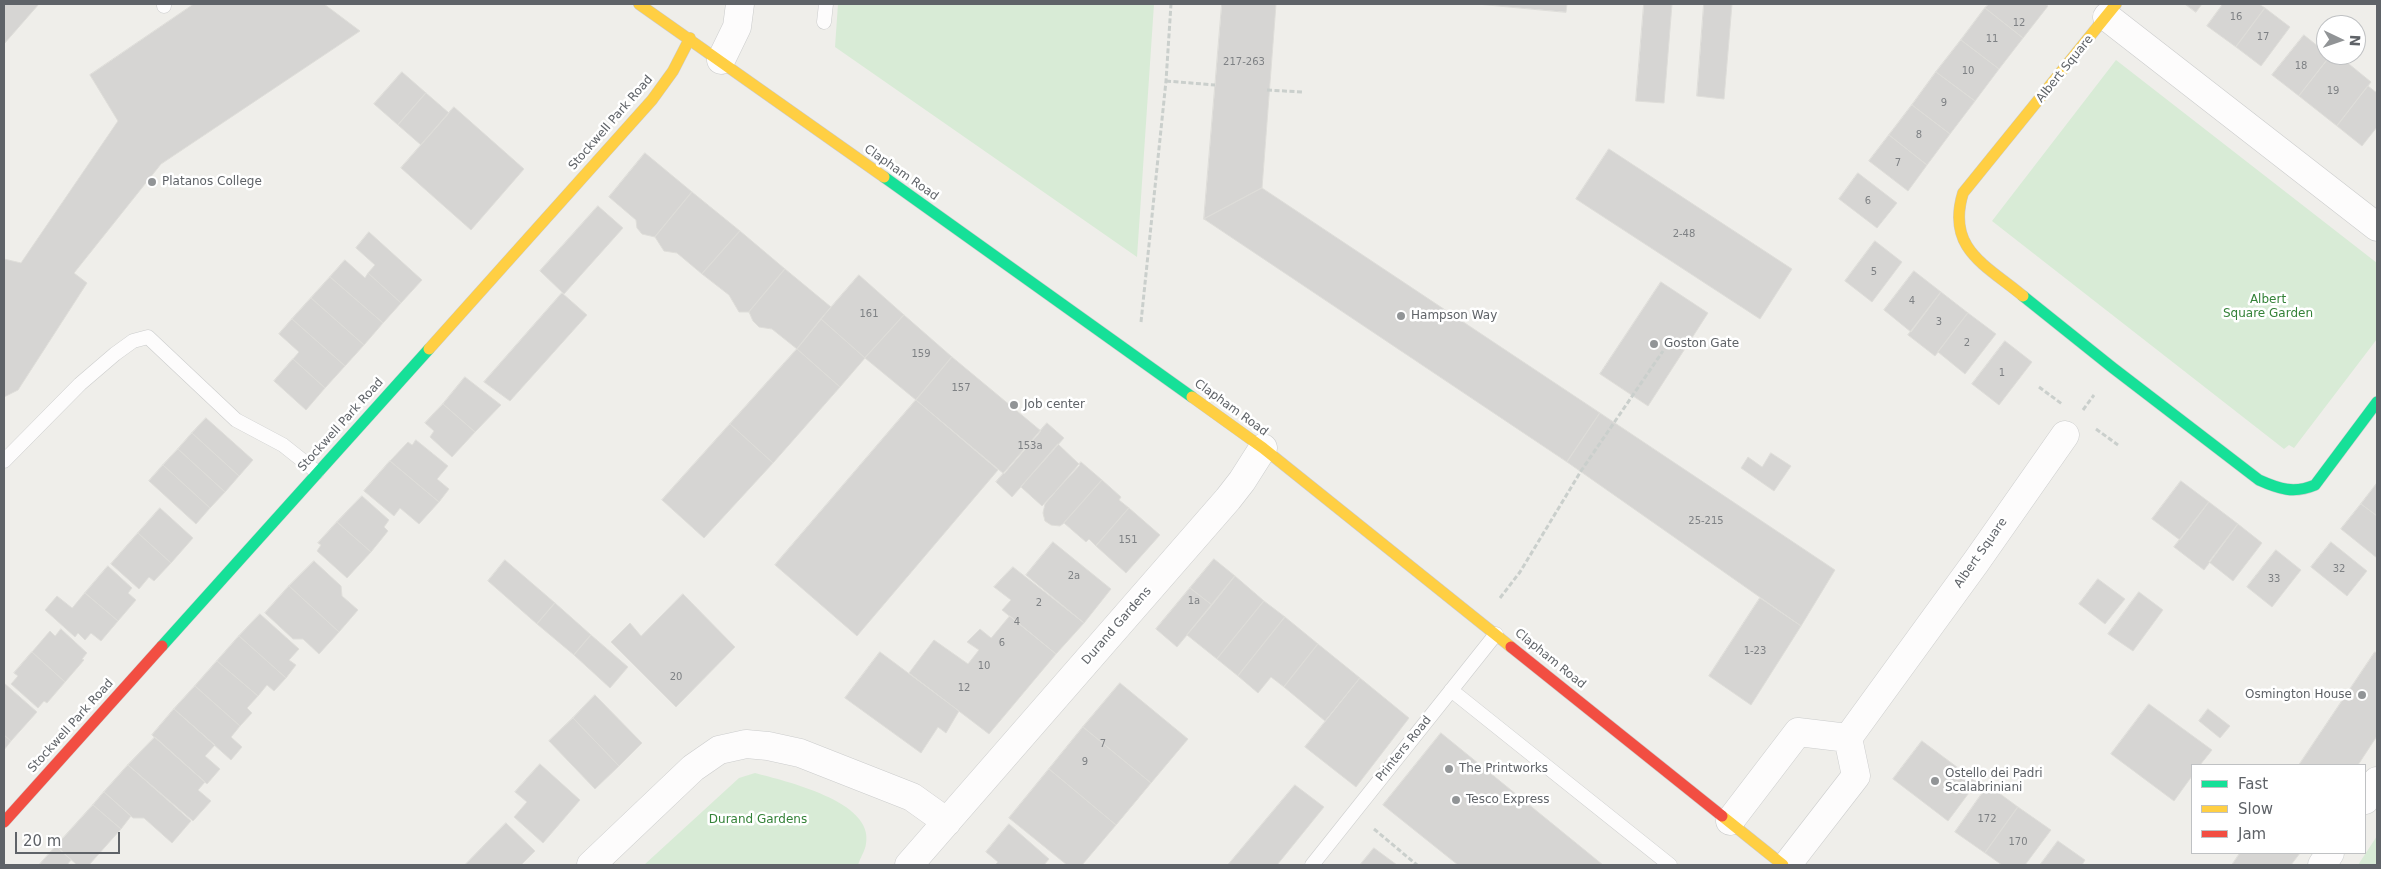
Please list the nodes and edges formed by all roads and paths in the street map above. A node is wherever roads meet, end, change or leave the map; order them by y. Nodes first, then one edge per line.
1 (639, 4) edge
2 (740, 4) edge
3 (826, 4) edge
4 (1171, 4) edge
5 (2112, 10) edge
6 (824, 22) dead end
7 (690, 38) junction
8 (721, 60) junction
9 (1166, 81) junction
10 (1215, 85) dead end
11 (1267, 90) dead end
12 (1302, 92) dead end
13 (2377, 227) edge
14 (1663, 352) dead end
15 (1137, 357) junction
16 (2114, 368) junction
17 (2039, 386) dead end
18 (2377, 402) edge
19 (2067, 422) junction
20 (2092, 426) dead end
21 (2118, 446) dead end
22 (1262, 448) junction
23 (4, 461) edge
24 (317, 472) junction
25 (1482, 622) junction
26 (1496, 634) junction
27 (1451, 690) junction
28 (1848, 738) junction
29 (2377, 781) edge
30 (2366, 798) edge
31 (1355, 812) junction
32 (1730, 820) junction
33 (4, 822) edge
34 (948, 822) junction
35 (2329, 854) edge
36 (591, 865) edge
37 (908, 865) edge
38 (1312, 865) edge
39 (1417, 865) edge
40 (1670, 865) edge
41 (1783, 865) edge
42 (1788, 865) edge
43 (2322, 865) edge

1 - 7 main road, Clapham Road
2 - 8 street
3 - 6 lane
4 - 9 path
5 - 13 street, Albert Square
5 - 16 main road, Albert Square
7 - 8 main road, Clapham Road
7 - 24 main road, Stockwell Park Road
8 - 15 main road, Clapham Road
9 - 10 path
9 - 15 path
11 - 12 path
14 - 25 path
15 - 22 main road, Clapham Road
16 - 18 main road, Albert Square
16 - 19 path
17 - 19 path
19 - 28 street, Albert Square
20 - 21 path
22 - 25 main road, Clapham Road
22 - 34 street, Durand Gardens
23 - 24 lane
24 - 33 main road, Stockwell Park Road
25 - 26 main road, Clapham Road
26 - 27 lane, Printers Road
26 - 32 main road, Clapham Road
27 - 31 lane, Printers Road
27 - 40 lane
28 - 32 street
28 - 42 street
29 - 30 street
31 - 38 lane, Printers Road
31 - 39 path
32 - 41 main road, Clapham Road
34 - 36 street
34 - 37 street, Durand Gardens
35 - 43 street

